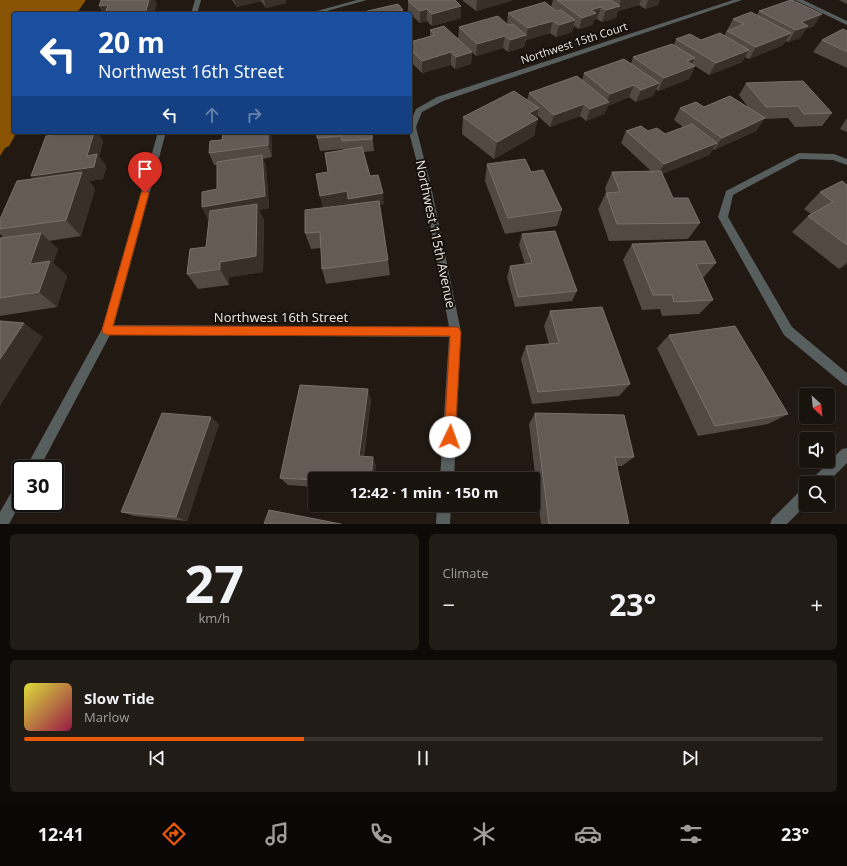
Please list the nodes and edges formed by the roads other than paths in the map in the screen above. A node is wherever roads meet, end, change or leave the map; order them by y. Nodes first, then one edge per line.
1 (198, 0) edge
2 (364, 0) edge
3 (739, 0) edge
4 (798, 0) edge
5 (195, 12) edge
6 (317, 12) edge
7 (847, 23) edge
8 (419, 112) joint
9 (161, 134) edge
10 (847, 162) edge
11 (107, 330) junction
12 (456, 332) junction
13 (847, 380) edge
14 (847, 454) edge
15 (37, 460) edge
16 (447, 472) edge
17 (825, 476) edge
18 (799, 502) edge
19 (12, 506) edge
20 (444, 512) edge
21 (2, 524) edge
22 (443, 524) edge
23 (777, 524) edge

1 - 5 street
2 - 6 street
3 - 8 street, Northwest 15th Court
4 - 7 street
8 - 12 street, Northwest 115th Avenue
9 - 11 street
10 - 13 street
11 - 12 street, Northwest 16th Street
11 - 15 street
12 - 16 street, Northwest 115th Avenue
14 - 17 street
18 - 23 street
19 - 21 street
20 - 22 street

